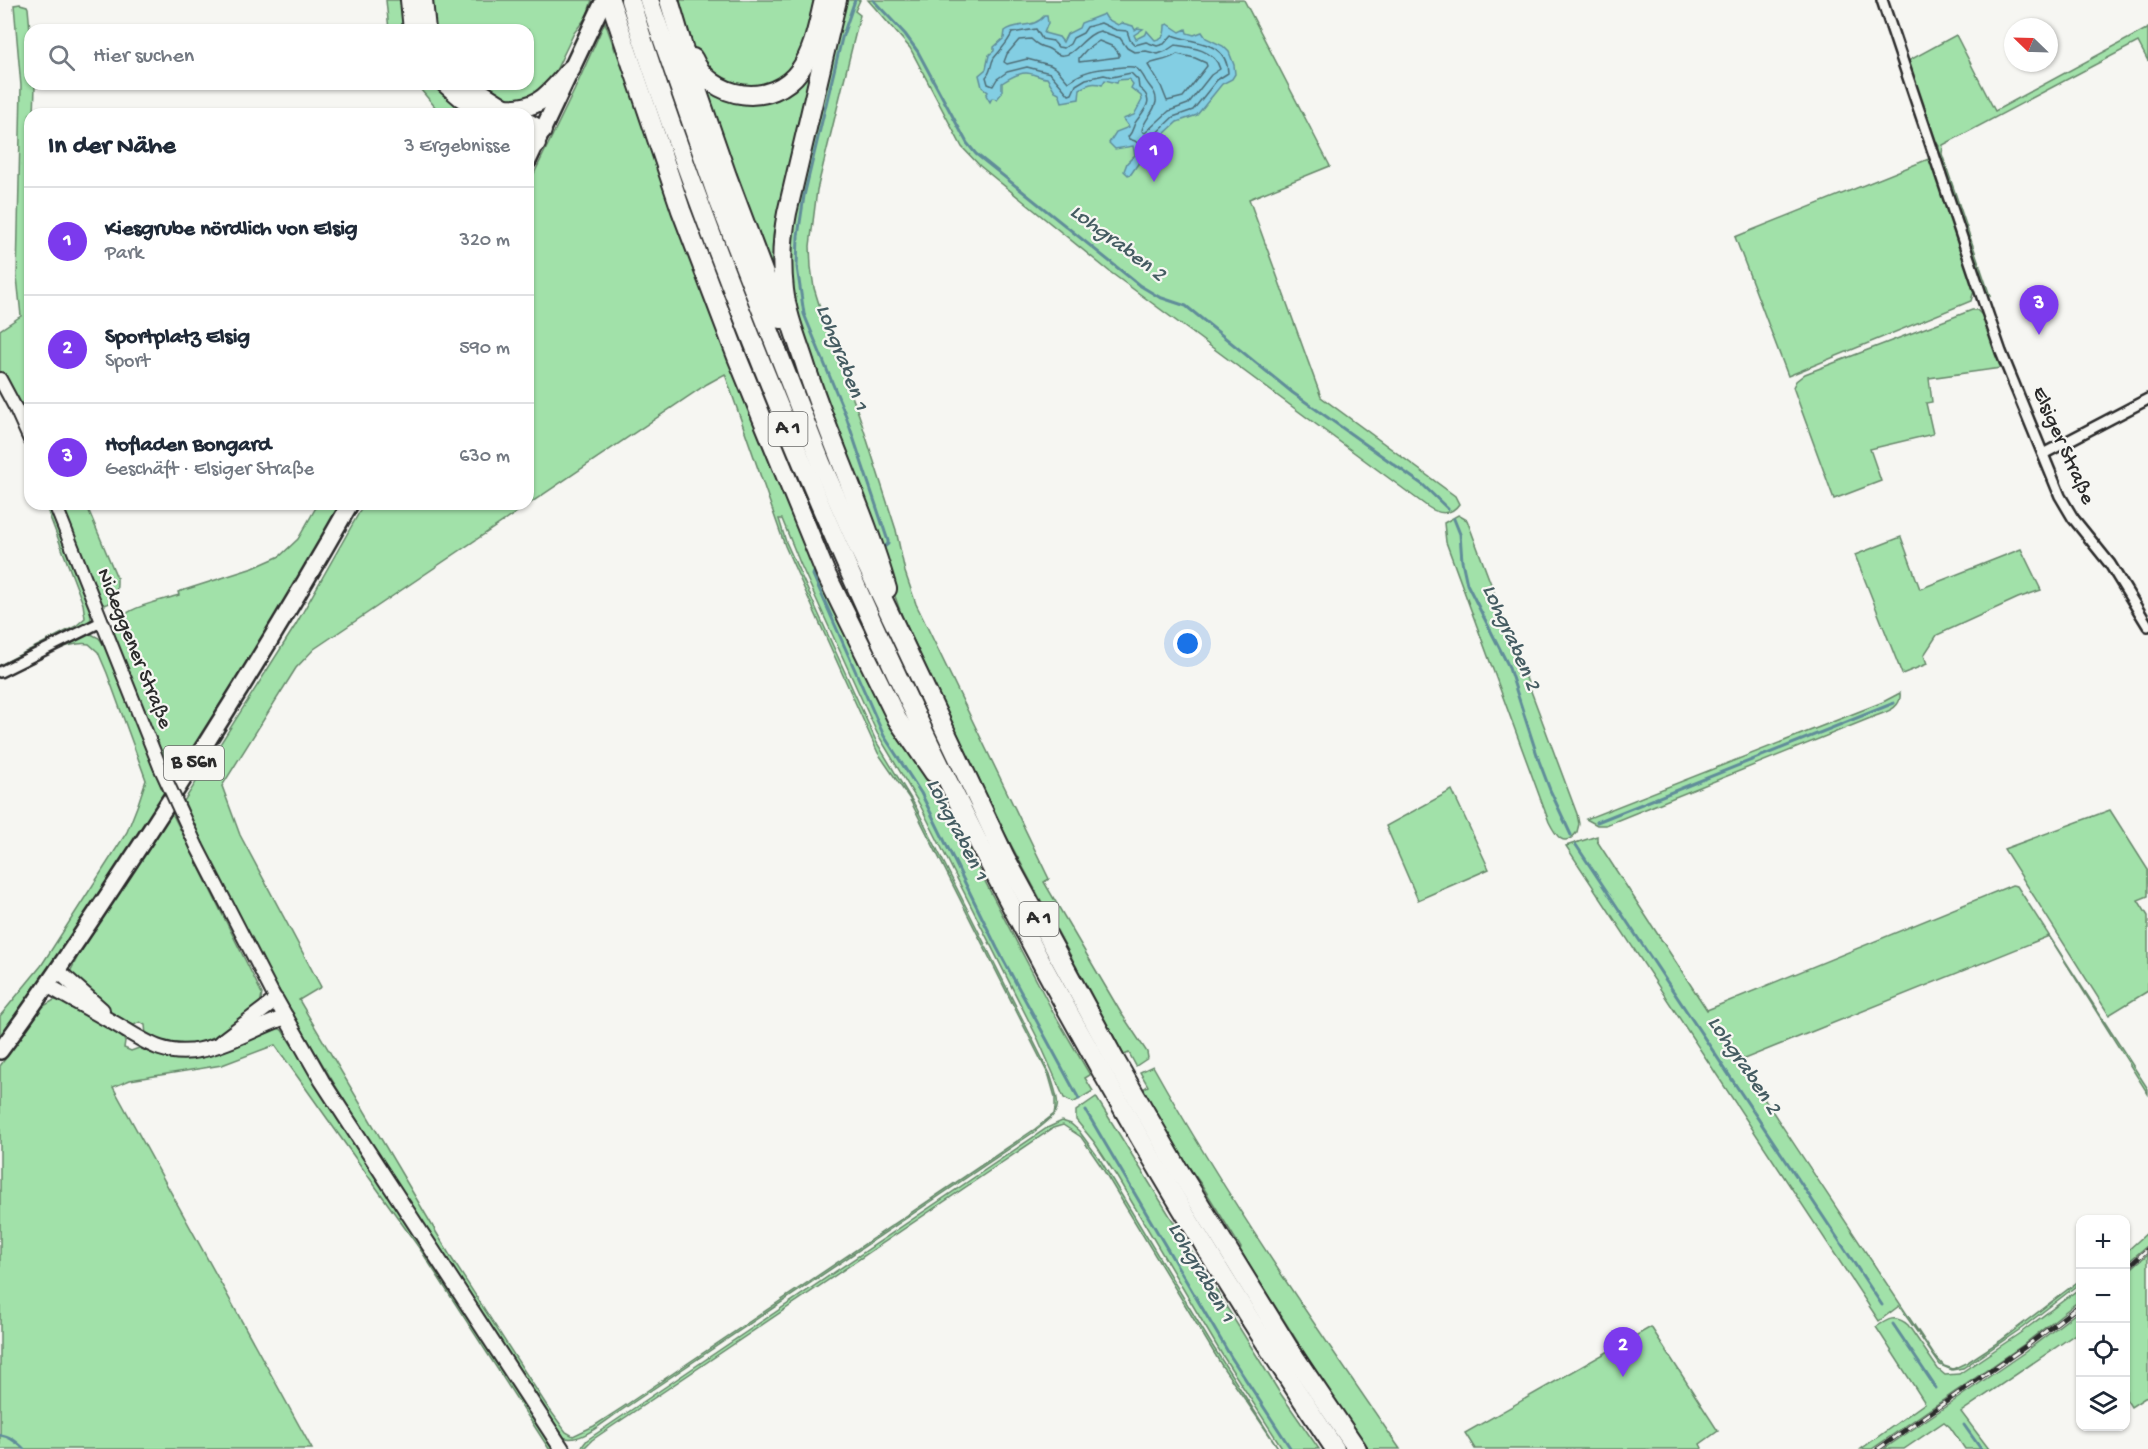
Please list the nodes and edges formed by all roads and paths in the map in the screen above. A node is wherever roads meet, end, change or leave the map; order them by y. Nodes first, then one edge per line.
1 (410, 0) edge
2 (423, 0) edge
3 (604, 0) edge
4 (610, 0) edge
5 (630, 0) edge
6 (649, 0) edge
7 (669, 0) edge
8 (674, 0) edge
9 (824, 0) edge
10 (837, 0) edge
11 (1882, 0) edge
12 (412, 24) edge
13 (425, 24) edge
14 (571, 69) junction
15 (453, 90) edge
16 (477, 90) edge
17 (478, 108) edge
18 (505, 108) edge
19 (525, 108) edge
20 (534, 134) edge
21 (0, 379) edge
22 (810, 384) junction
23 (2148, 399) edge
24 (24, 427) edge
25 (2043, 453) junction
26 (57, 510) edge
27 (346, 510) edge
28 (101, 622) junction
29 (2148, 626) edge
30 (901, 637) junction
31 (0, 672) edge
32 (968, 822) junction
33 (57, 970) junction
34 (46, 986) junction
35 (276, 1000) junction
36 (286, 1017) junction
37 (118, 1026) junction
38 (221, 1042) junction
39 (0, 1051) edge
40 (1107, 1065) junction
41 (1127, 1099) junction
42 (562, 1449) edge
43 (1335, 1449) edge
44 (1357, 1449) edge

1 - 12 highway
2 - 13 highway
3 - 14 main road
4 - 32 highway
5 - 32 highway, A 1
6 - 30 highway, A 1
7 - 22 highway
8 - 9 highway
10 - 22 highway
11 - 25 street, Elsiger Straße
14 - 19 highway
14 - 20 main road
15 - 17 highway
16 - 18 highway
21 - 24 street
22 - 30 highway
23 - 25 street
25 - 29 street, Elsiger Straße
26 - 28 street, Nideggener Straße
27 - 33 main road, B 56n
28 - 31 street
28 - 35 street, Nideggener Straße, bridge
30 - 40 highway, A 1
32 - 40 highway, A 1
33 - 34 main road, B 56n
33 - 37 main road
34 - 37 main road
34 - 39 main road, B 56n
35 - 36 main road
35 - 38 main road
36 - 38 main road
36 - 42 main road
37 - 38 main road
40 - 41 highway, A 1
41 - 43 highway, A 1
41 - 44 highway, A 1

